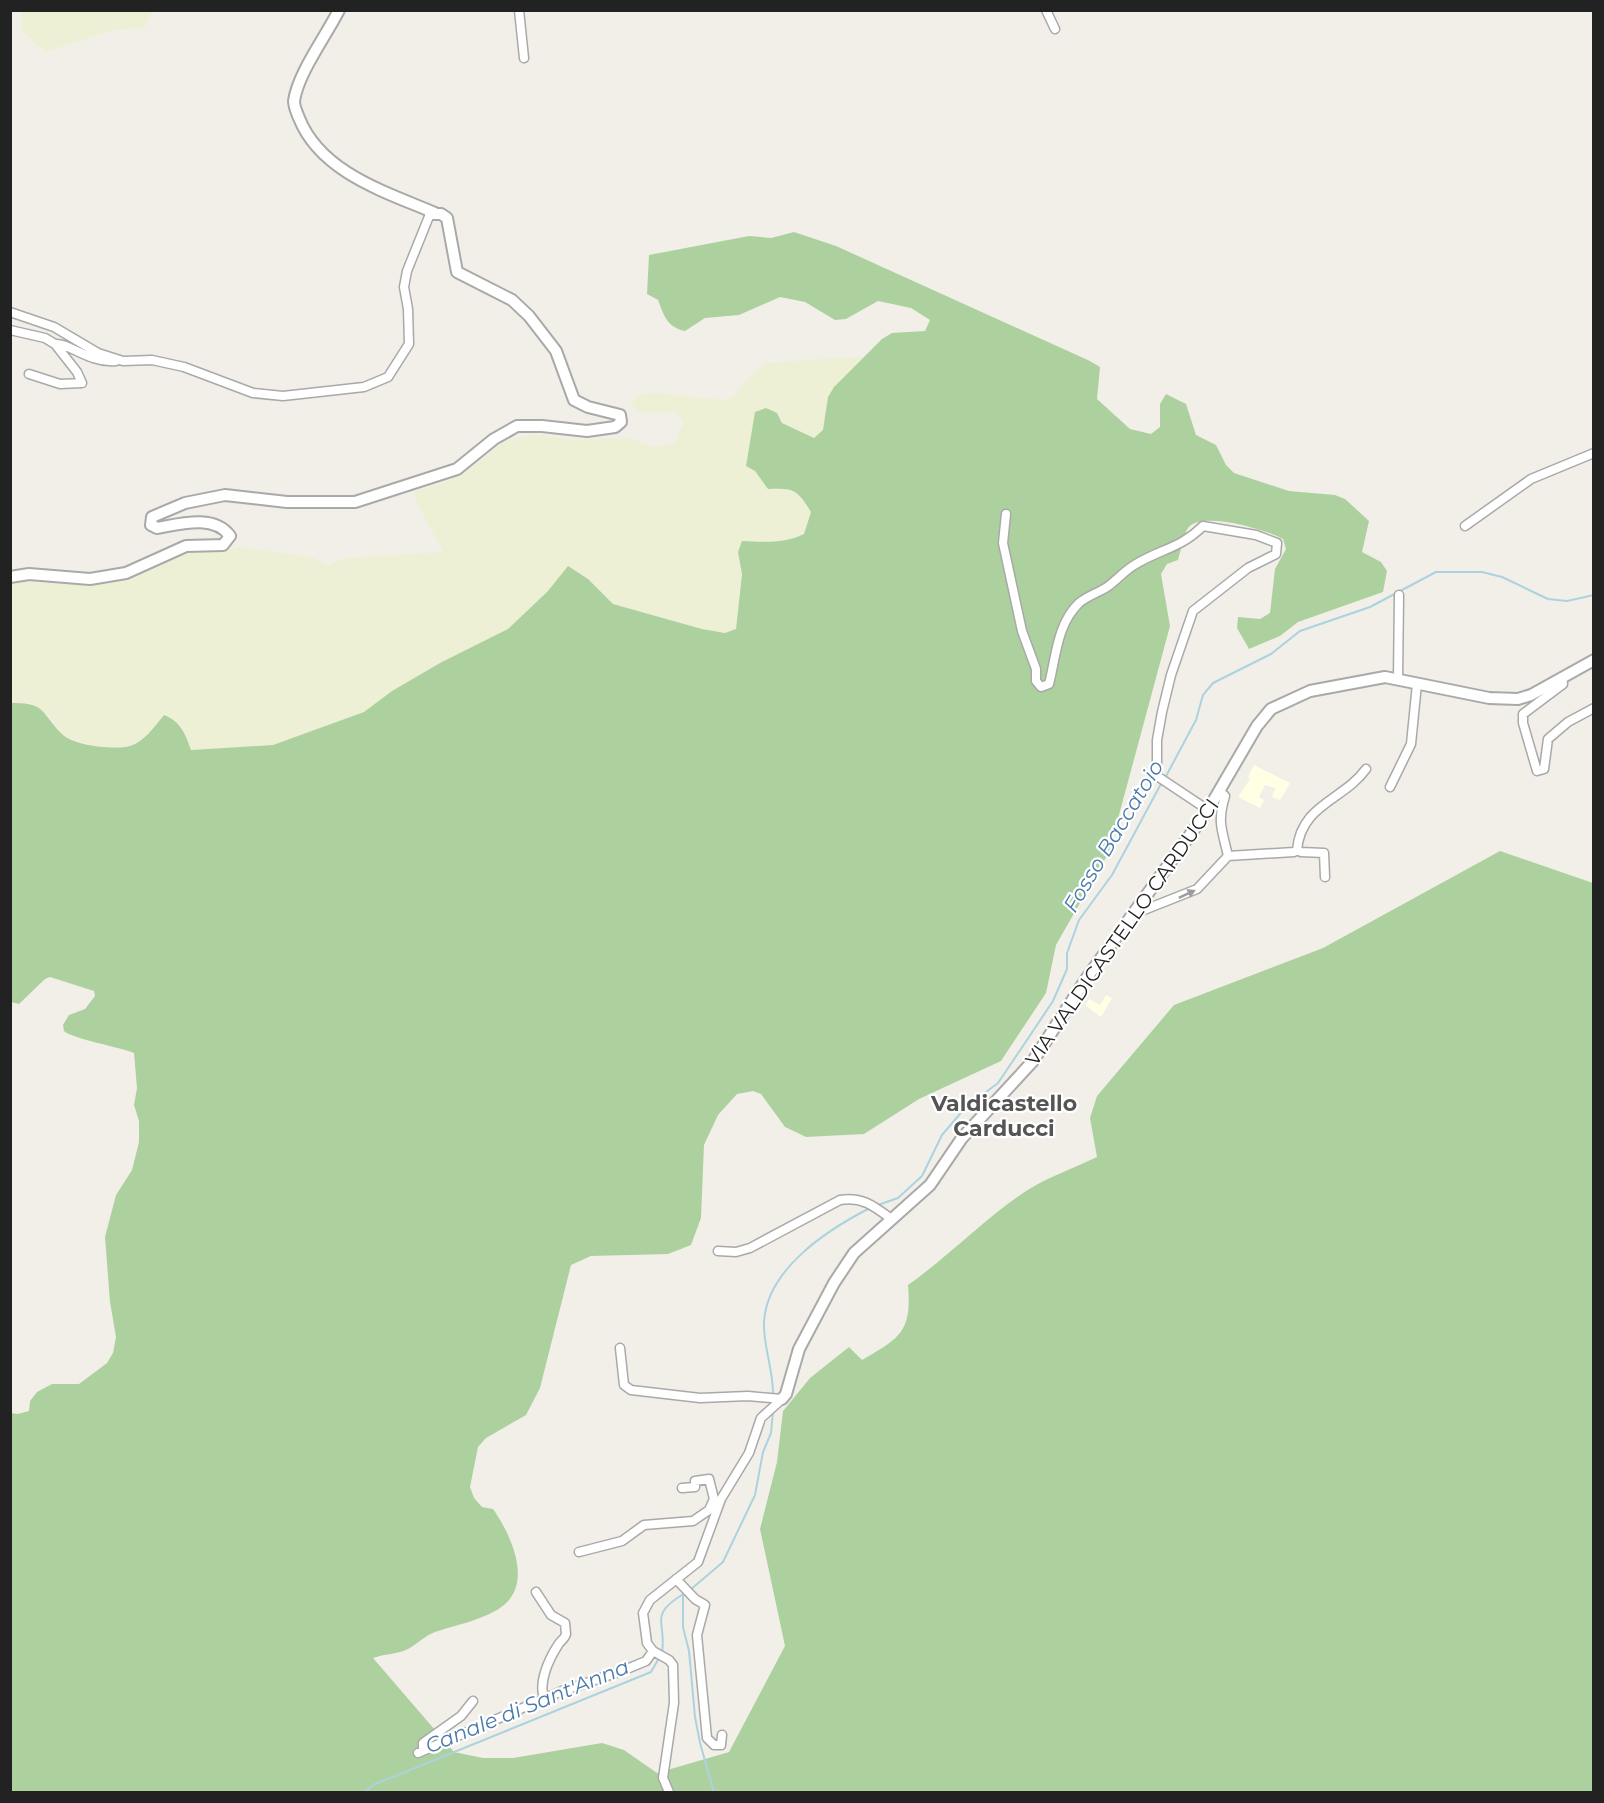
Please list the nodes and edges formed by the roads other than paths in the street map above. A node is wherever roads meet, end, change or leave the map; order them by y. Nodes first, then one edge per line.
1 (339, 10) edge
2 (519, 10) edge
3 (1046, 10) edge
4 (1055, 29) dead end
5 (524, 58) dead end
6 (433, 214) junction
7 (10, 312) edge
8 (10, 330) edge
9 (55, 344) junction
10 (123, 361) junction
11 (29, 374) dead end
12 (1593, 453) edge
13 (1006, 514) dead end
14 (1465, 526) dead end
15 (10, 578) edge
16 (1399, 595) dead end
17 (1593, 660) edge
18 (1562, 677) junction
19 (1398, 680) junction
20 (1417, 684) junction
21 (1593, 708) edge
22 (1366, 769) dead end
23 (1390, 787) dead end
24 (1220, 791) junction
25 (1208, 810) junction
26 (1297, 850) junction
27 (1228, 856) junction
28 (1325, 877) dead end
29 (1134, 914) junction
30 (890, 1218) junction
31 (718, 1251) dead end
32 (620, 1348) dead end
33 (782, 1399) junction
34 (682, 1488) dead end
35 (718, 1499) junction
36 (579, 1552) dead end
37 (678, 1581) junction
38 (536, 1592) dead end
39 (654, 1652) junction
40 (545, 1700) junction
41 (473, 1701) dead end
42 (722, 1735) dead end
43 (669, 1792) edge

1 - 6 street
2 - 5 street
3 - 4 street
6 - 10 street
6 - 15 street
7 - 10 street
8 - 9 street
9 - 10 street
9 - 11 street
12 - 14 street
13 - 25 street
16 - 19 street
17 - 18 street, VIA VALDICASTELLO CARDUCCI
18 - 20 street, VIA VALDICASTELLO CARDUCCI
18 - 21 street, VIA VALDICASTELLO CARDUCCI
19 - 20 street, VIA VALDICASTELLO CARDUCCI
19 - 24 street, VIA VALDICASTELLO CARDUCCI
20 - 23 street
22 - 26 street
24 - 25 street, VIA VALDICASTELLO CARDUCCI
24 - 27 street
25 - 29 street, VIA VALDICASTELLO CARDUCCI
26 - 27 street
26 - 28 street
29 -> 27 street
29 - 30 street, VIA VALDICASTELLO CARDUCCI
30 - 31 street
30 - 33 street, VIA VALDICASTELLO CARDUCCI
32 - 33 street
33 - 35 street, VIA VALDICASTELLO CARDUCCI
34 - 35 street
35 - 36 street
35 - 37 street, VIA VALDICASTELLO CARDUCCI
37 - 39 street, VIA VALDICASTELLO CARDUCCI
37 - 42 street
38 - 40 street
39 - 40 street
39 - 43 street
40 - 41 street

